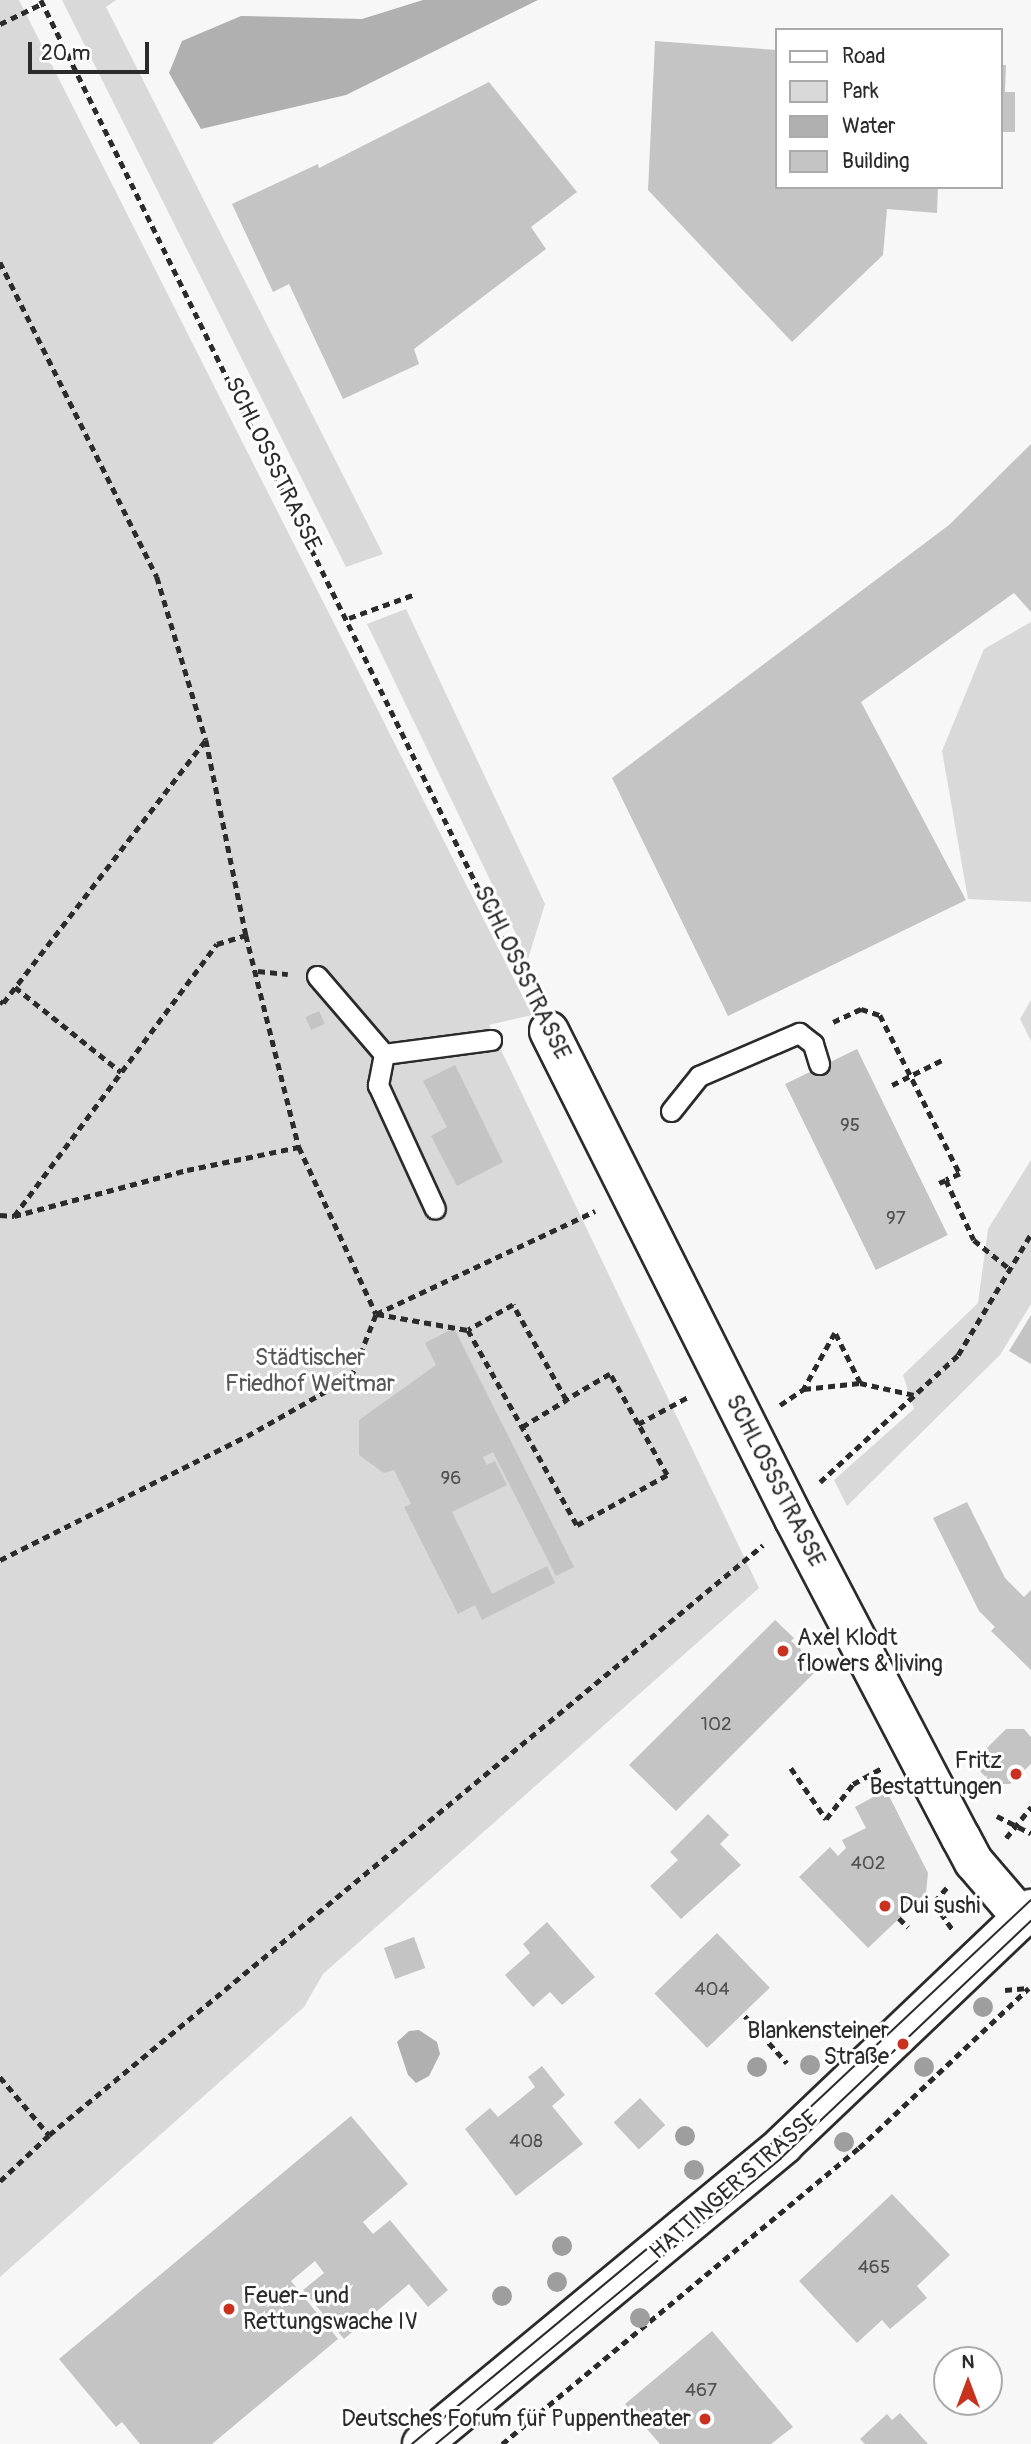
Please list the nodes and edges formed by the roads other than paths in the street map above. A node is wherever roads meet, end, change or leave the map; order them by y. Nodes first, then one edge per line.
1 (317, 976) dead end
2 (549, 1031) road end
3 (491, 1040) dead end
4 (384, 1054) junction
5 (820, 1064) dead end
6 (671, 1111) dead end
7 (435, 1209) dead end
8 (1028, 1919) edge
9 (422, 2444) edge

1 - 4 lane
2 - 8 street, SCHLOSSSTRASSE
3 - 4 lane
4 - 7 lane
5 - 6 lane
8 - 9 street, HATTINGER STRASSE

